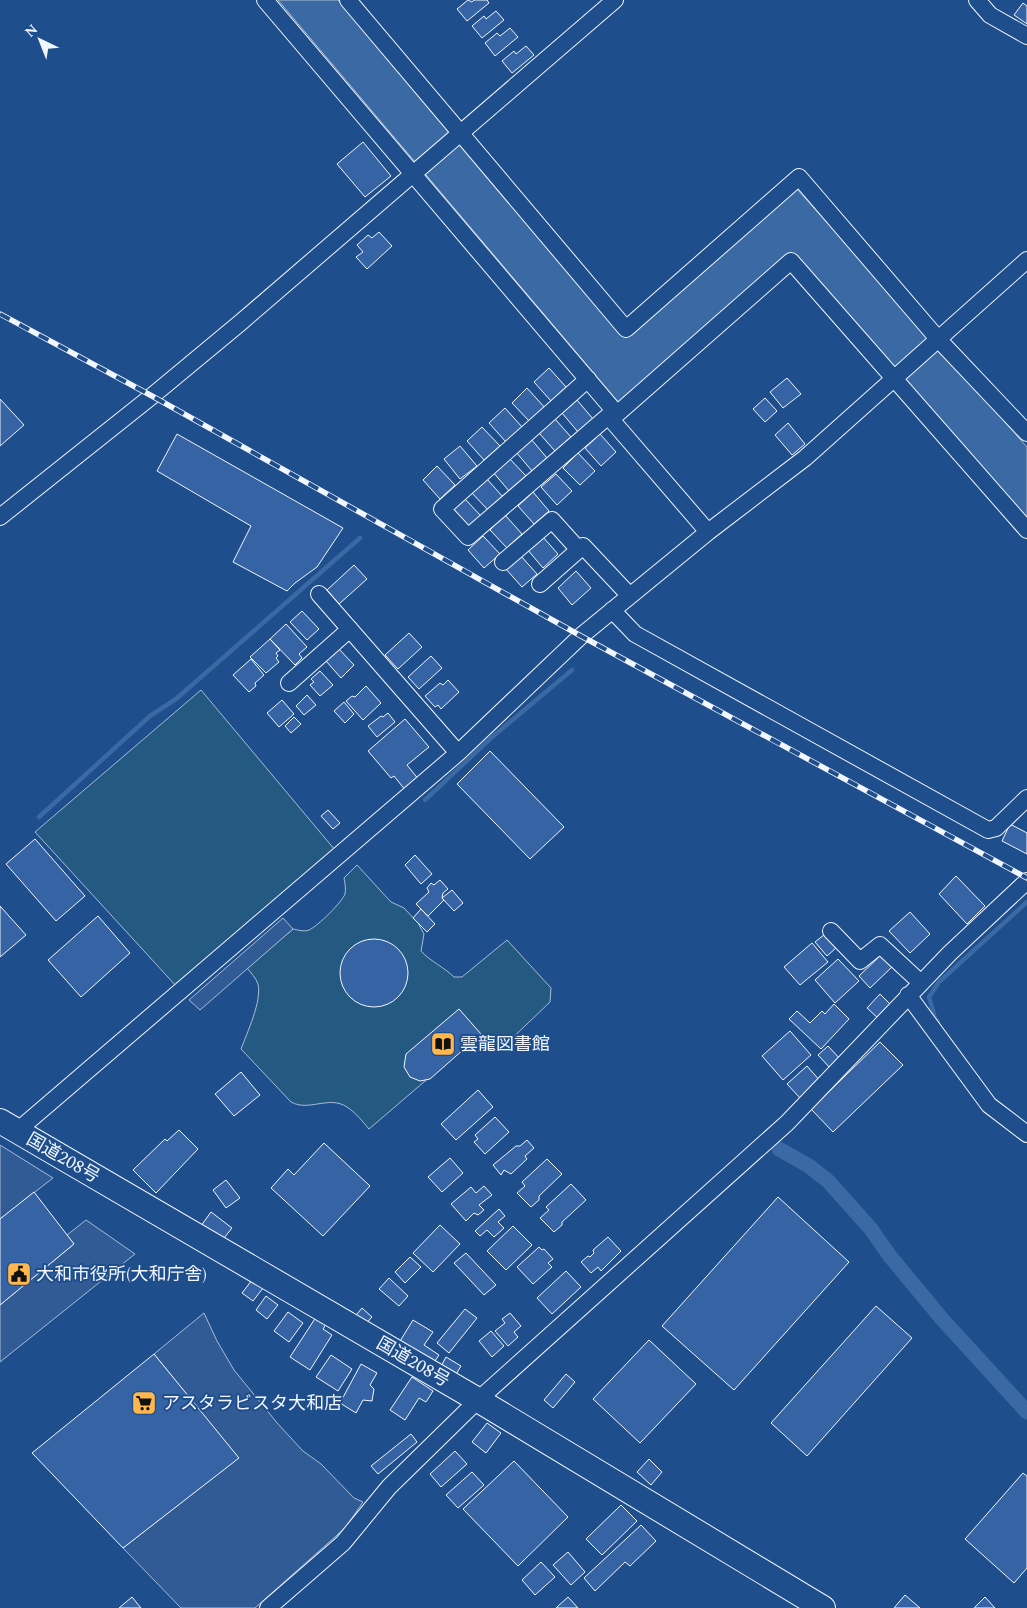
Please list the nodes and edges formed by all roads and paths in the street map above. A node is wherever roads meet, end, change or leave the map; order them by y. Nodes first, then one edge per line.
1 (265, 0) edge
2 (348, 0) edge
3 (615, 0) edge
4 (977, 0) edge
5 (1027, 36) edge
6 (461, 134) junction
7 (414, 174) junction
8 (1027, 260) edge
9 (939, 340) junction
10 (588, 379) junction
11 (895, 379) junction
12 (612, 414) junction
13 (1027, 433) edge
14 (0, 517) edge
15 (1027, 530) edge
16 (708, 532) junction
17 (579, 550) junction
18 (503, 562) dead end
19 (540, 584) dead end
20 (319, 594) dead end
21 (630, 596) junction
22 (612, 610) junction
23 (350, 629) junction
24 (289, 683) dead end
25 (458, 753) junction
26 (1027, 798) edge
27 (1027, 881) edge
28 (831, 931) dead end
29 (921, 982) junction
30 (908, 996) junction
31 (9, 1126) edge
32 (1027, 1134) edge
33 (478, 1400) junction
34 (268, 1608) edge
35 (823, 1608) edge

1 - 7 street
2 - 6 street
3 - 6 street
4 - 5 street
6 - 7 street
6 - 9 street
7 - 10 street
7 - 14 street
8 - 9 street
9 - 11 street
9 - 13 street
10 - 12 street
10 - 12 street
11 - 12 street
11 - 15 street
11 - 16 street
12 - 16 street
16 - 21 street
17 - 18 street
17 - 19 street
17 - 21 street
20 - 23 street
21 - 22 street
22 - 25 street
22 - 26 street
23 - 24 street
23 - 25 street
25 - 31 street
27 - 29 street
28 - 29 street
29 - 30 street
30 - 32 street
30 - 33 street
31 - 33 highway, 国道208号
33 - 34 street
33 - 35 highway, 国道208号

